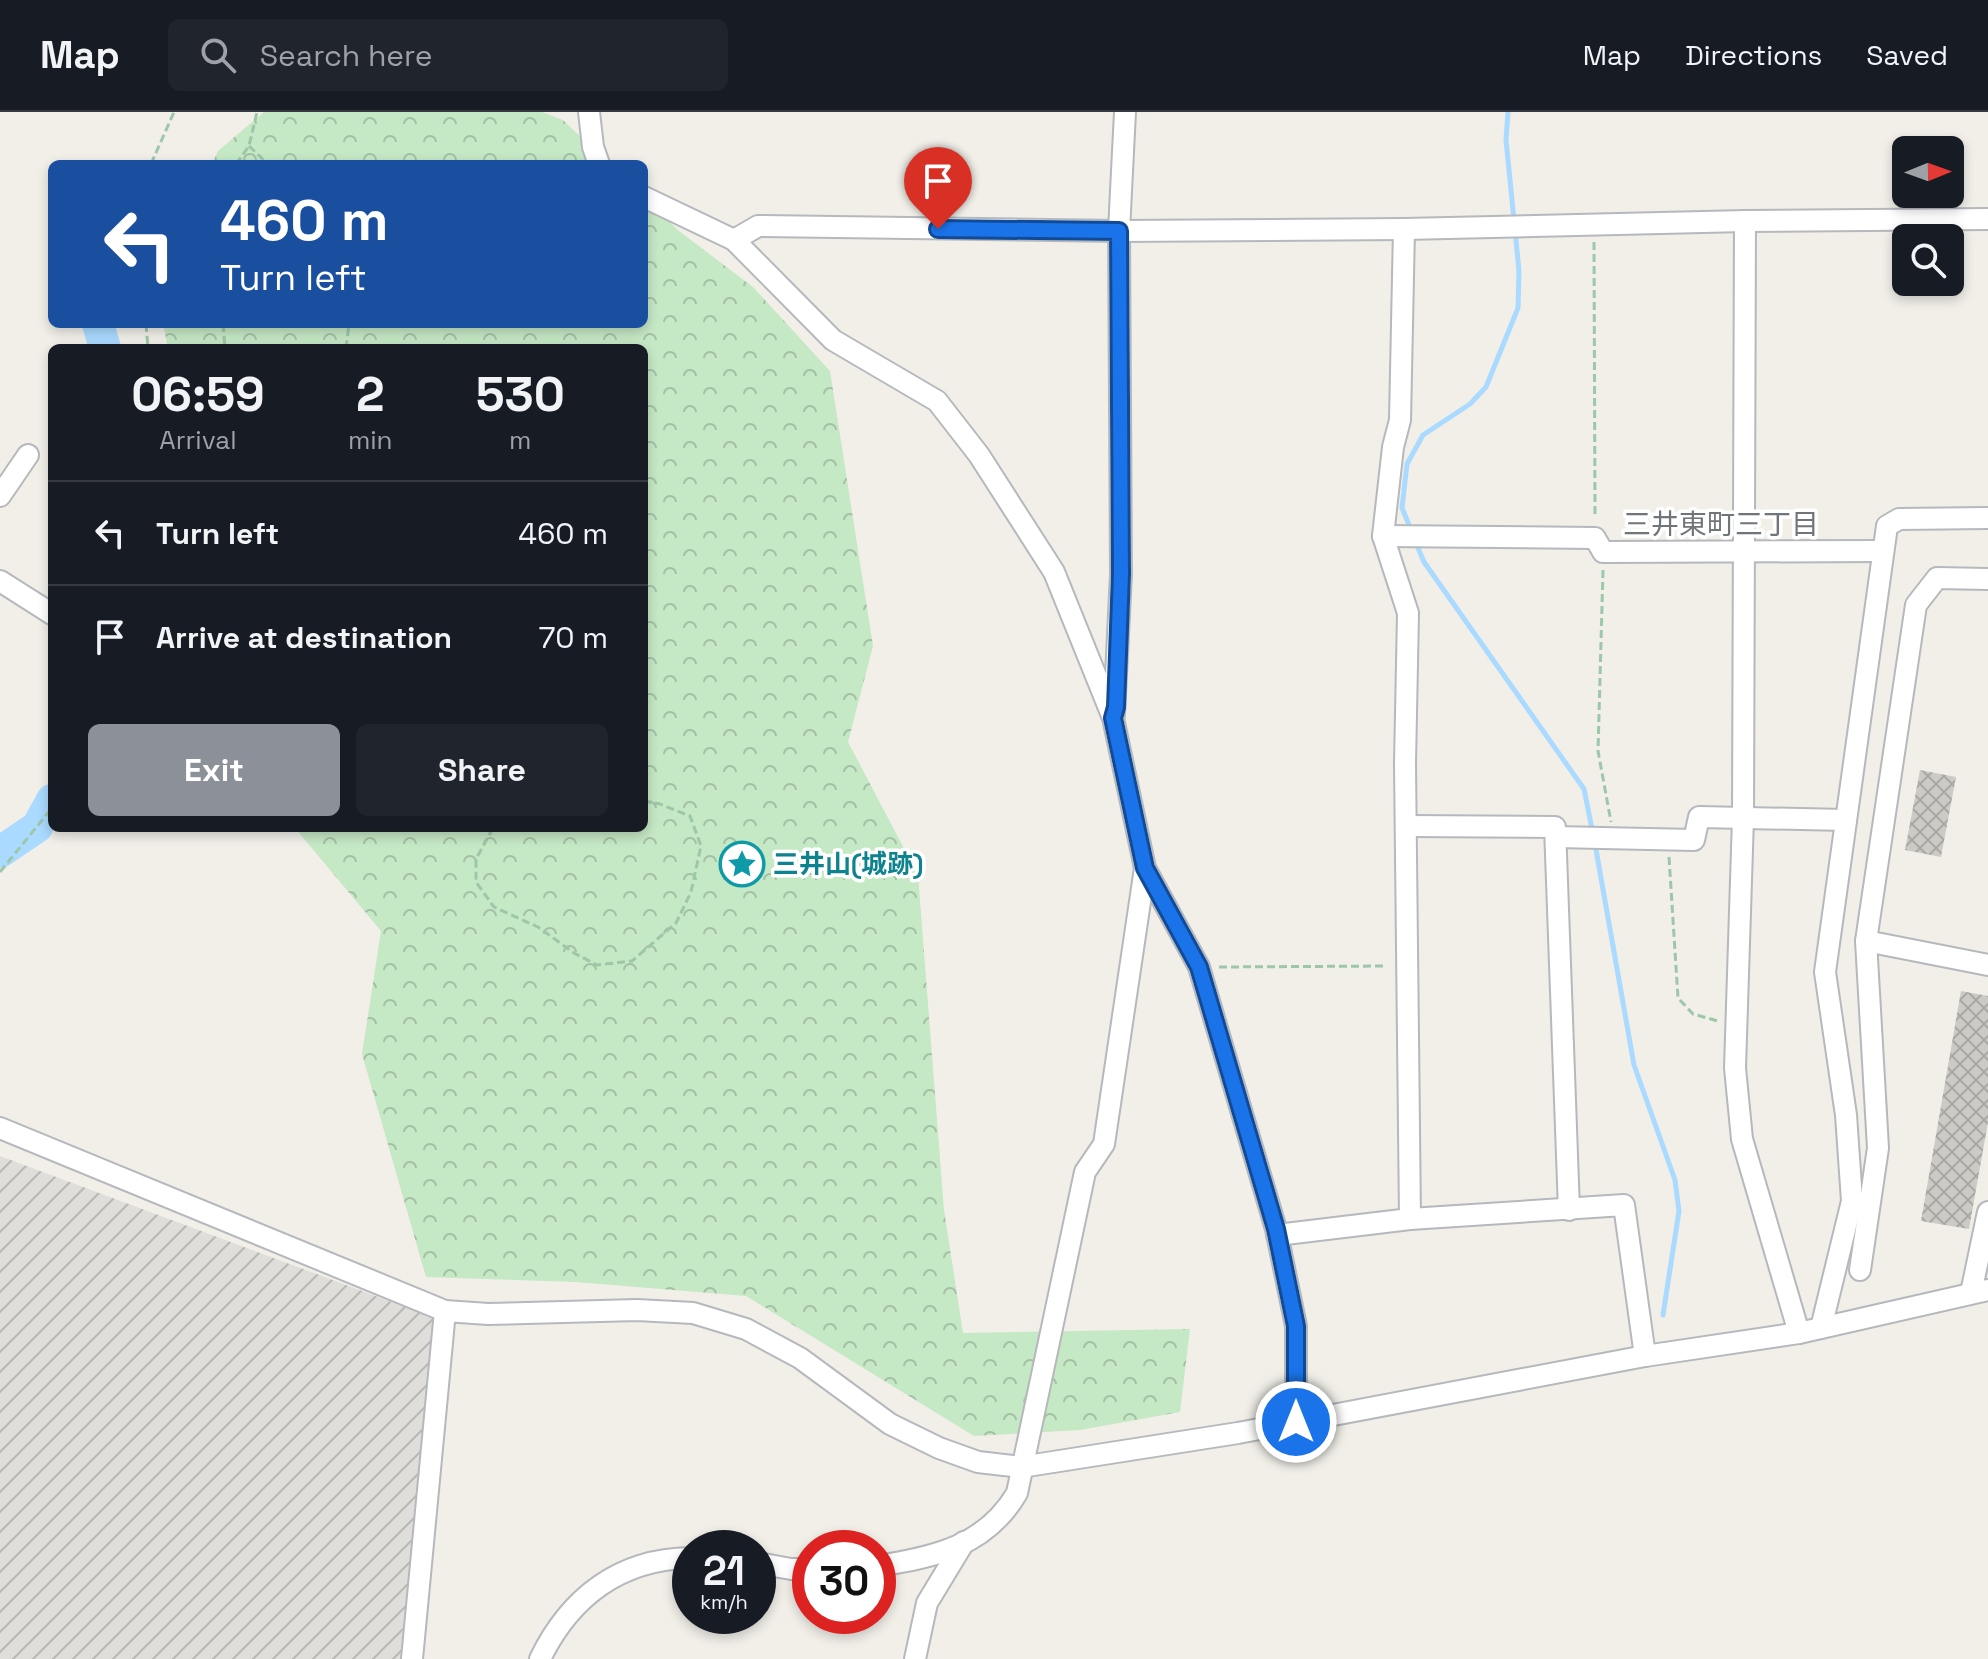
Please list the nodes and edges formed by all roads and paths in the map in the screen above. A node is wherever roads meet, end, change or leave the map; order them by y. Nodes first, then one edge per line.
1 (174, 112) edge
2 (257, 112) edge
3 (589, 112) edge
4 (1125, 112) edge
5 (249, 146) junction
6 (153, 160) edge
7 (239, 160) edge
8 (264, 160) edge
9 (598, 160) edge
10 (648, 199) edge
11 (1988, 219) edge
12 (1745, 221) junction
13 (1594, 225) junction
14 (1404, 229) junction
15 (1119, 231) junction
16 (734, 240) junction
17 (28, 455) dead end
18 (0, 496) edge
19 (1988, 518) edge
20 (1383, 536) junction
21 (1599, 545) junction
22 (1743, 551) junction
23 (1883, 551) junction
24 (1988, 579) edge
25 (0, 581) edge
26 (48, 611) edge
27 (1113, 718) junction
28 (648, 802) edge
29 (48, 813) edge
30 (1743, 818) junction
31 (1846, 820) junction
32 (1406, 826) junction
33 (491, 832) edge
34 (1556, 837) junction
35 (1614, 837) junction
36 (1667, 840) junction
37 (1145, 868) junction
38 (0, 872) edge
39 (1866, 941) junction
40 (1988, 965) edge
41 (1407, 966) junction
42 (1199, 967) junction
43 (1737, 1027) junction
44 (0, 1128) edge
45 (1569, 1210) junction
46 (1988, 1212) edge
47 (1410, 1219) junction
48 (1277, 1235) junction
49 (1860, 1270) dead end
50 (1980, 1292) edge
51 (445, 1311) junction
52 (1821, 1328) junction
53 (1799, 1333) junction
54 (1645, 1356) junction
55 (1296, 1422) junction
56 (1021, 1467) junction
57 (964, 1542) junction
58 (672, 1558) edge
59 (896, 1563) edge
60 (412, 1659) edge
61 (540, 1659) edge
62 (915, 1659) edge

1 - 6 path
2 - 5 path
3 - 9 street
4 - 15 street
5 - 7 path
5 - 8 path
10 - 16 street
11 - 12 street
12 - 13 street
12 - 22 street
13 - 14 street
13 - 21 path
14 - 15 street
14 - 20 street
15 - 16 street
15 - 27 street
16 - 27 street
17 - 18 street
19 - 23 street
20 - 21 street
20 - 32 street
21 - 22 street
21 - 35 path
22 - 23 street
22 - 30 street
23 - 31 street
24 - 39 street
25 - 26 street
27 - 37 street
28 - 33 path
29 - 38 path
30 - 31 street
30 - 36 street
30 - 43 street
31 - 52 street
32 - 34 street
32 - 41 street
34 - 35 street
34 - 45 street
35 - 36 street
36 - 43 path
37 - 42 street
37 - 56 street
39 - 40 street
39 - 49 street
41 - 42 path
41 - 47 street
42 - 48 street
43 - 53 street
44 - 51 street
45 - 47 street
45 - 54 street
46 - 50 street
47 - 48 street
48 - 55 street
50 - 52 street
51 - 56 street
51 - 60 street
52 - 53 street
53 - 54 street
54 - 55 street
55 - 56 street
56 - 57 street
57 - 59 street
57 - 62 street
58 - 61 street

